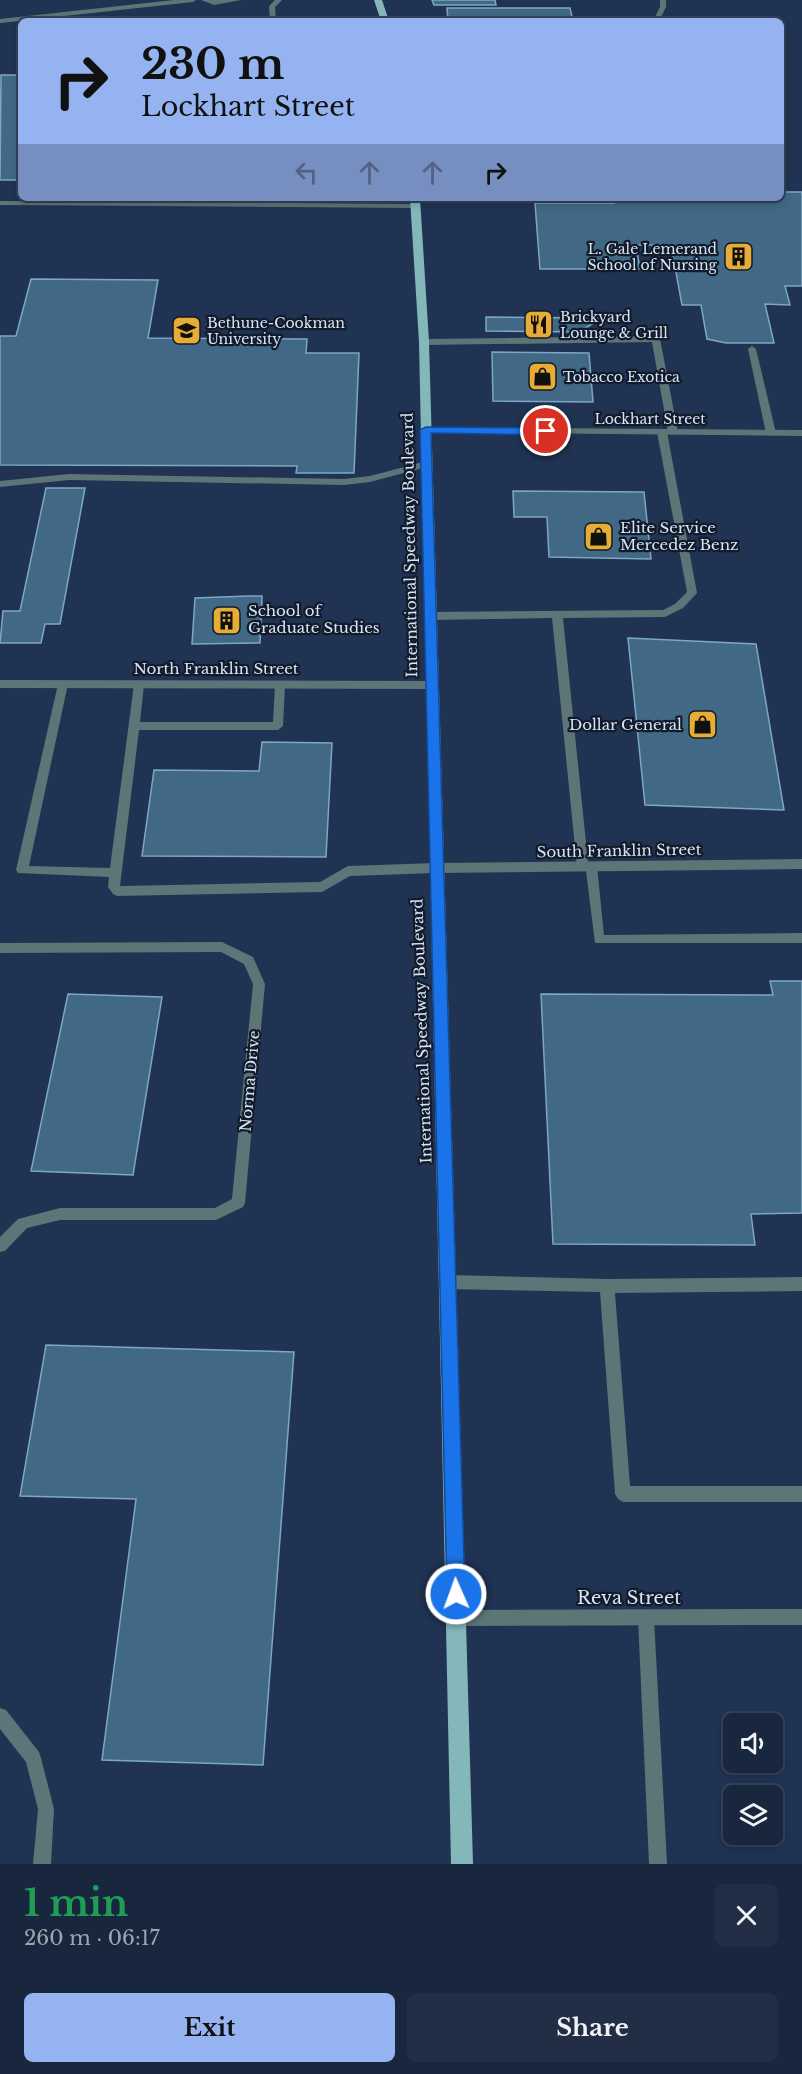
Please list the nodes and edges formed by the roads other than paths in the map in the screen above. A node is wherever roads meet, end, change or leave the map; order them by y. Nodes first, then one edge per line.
1 (193, 0) edge
2 (204, 0) edge
3 (237, 0) edge
4 (279, 0) edge
5 (378, 0) edge
6 (663, 0) edge
7 (28, 18) edge
8 (273, 18) edge
9 (384, 18) edge
10 (658, 18) edge
11 (18, 19) edge
12 (0, 21) edge
13 (415, 202) edge
14 (0, 203) edge
15 (424, 342) junction
16 (752, 349) dead end
17 (426, 430) junction
18 (667, 432) junction
19 (771, 433) junction
20 (802, 433) edge
21 (427, 464) junction
22 (0, 484) edge
23 (557, 614) junction
24 (430, 616) junction
25 (0, 684) edge
26 (63, 684) junction
27 (139, 684) junction
28 (280, 685) junction
29 (431, 685) junction
30 (134, 726) junction
31 (802, 864) edge
32 (587, 867) junction
33 (436, 868) junction
34 (116, 873) junction
35 (802, 938) edge
36 (0, 948) edge
37 (0, 1246) edge
38 (447, 1282) junction
39 (802, 1284) edge
40 (607, 1286) junction
41 (802, 1494) edge
42 (802, 1617) edge
43 (456, 1618) junction
44 (646, 1618) junction
45 (0, 1716) edge
46 (42, 1864) edge
47 (462, 1864) edge
48 (658, 1864) edge

1 - 7 street
2 - 3 street
4 - 8 street
5 - 9 main road
6 - 10 street
11 - 12 street
13 - 14 street
13 - 15 main road, International Speedway Boulevard
15 - 17 main road, International Speedway Boulevard
15 - 18 street
16 - 19 street
17 - 18 street, Lockhart Street
17 - 21 main road, International Speedway Boulevard
18 - 19 street, Lockhart Street
18 - 23 street
19 - 20 street, Lockhart Street
21 - 22 street
21 - 24 main road, International Speedway Boulevard
23 - 24 street
23 - 32 street
24 - 29 main road, International Speedway Boulevard
25 - 26 street, North Franklin Street
26 - 27 street, North Franklin Street
26 - 34 street
27 - 28 street, North Franklin Street
27 - 30 street
28 - 29 street, North Franklin Street
28 - 30 street
29 - 33 main road, International Speedway Boulevard
30 - 34 street
31 - 32 street, South Franklin Street
32 - 33 street, South Franklin Street
32 - 35 street
33 - 34 street, South Franklin Street
33 - 38 main road, International Speedway Boulevard
36 - 37 street, Norma Drive
38 - 40 street
38 - 43 main road, International Speedway Boulevard
39 - 40 street
40 - 41 street
42 - 44 street, Reva Street
43 - 44 street, Reva Street
43 - 47 main road, International Speedway Boulevard
44 - 48 street
45 - 46 street

